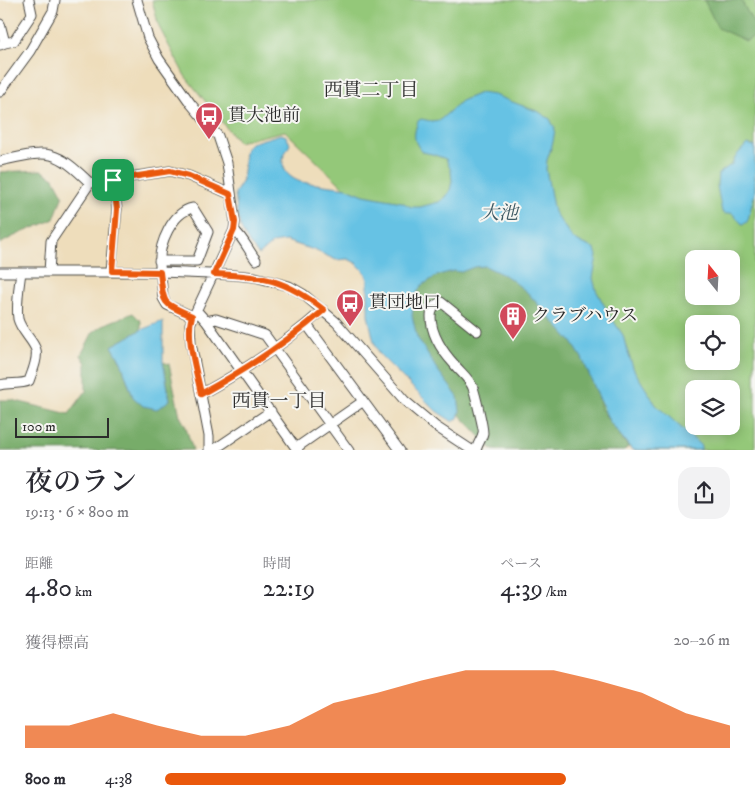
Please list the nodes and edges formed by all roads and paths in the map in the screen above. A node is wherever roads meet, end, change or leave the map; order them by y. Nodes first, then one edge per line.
1 (29, 0) edge
2 (54, 0) edge
3 (137, 0) edge
4 (0, 24) edge
5 (2, 44) edge
6 (0, 92) edge
7 (0, 161) edge
8 (113, 180) junction
9 (90, 183) junction
10 (230, 194) junction
11 (234, 230) junction
12 (256, 260) dead end
13 (159, 261) junction
14 (112, 271) junction
15 (0, 272) edge
16 (21, 272) junction
17 (49, 272) junction
18 (160, 272) junction
19 (214, 274) junction
20 (324, 310) junction
21 (194, 314) junction
22 (206, 321) junction
23 (307, 325) junction
24 (477, 331) dead end
25 (275, 348) junction
26 (241, 372) junction
27 (0, 385) edge
28 (201, 394) junction
29 (362, 402) junction
30 (271, 411) junction
31 (330, 424) junction
32 (297, 449) edge
33 (210, 450) edge
34 (349, 450) edge
35 (400, 450) edge
36 (474, 450) edge

1 - 5 street
2 - 6 street
3 - 10 street
4 - 5 street
7 - 9 street
8 - 9 street
8 - 10 street
8 - 14 street
9 - 17 street
10 - 11 street
11 - 12 street
11 - 19 street
13 - 13 street
13 - 18 street
14 - 17 street
14 - 18 street
15 - 16 street
16 - 17 street
16 - 27 street
18 - 19 street
18 - 21 street
19 - 20 street
19 - 21 street
20 - 23 street
20 - 36 street
21 - 22 street
21 - 28 street
22 - 25 street
22 - 26 street
23 - 25 street
23 - 29 street
24 - 36 street
25 - 26 street
25 - 31 street
26 - 28 street
26 - 30 street
28 - 33 street
29 - 31 street
29 - 35 street
30 - 32 street
30 - 33 street
31 - 32 street
31 - 34 street

